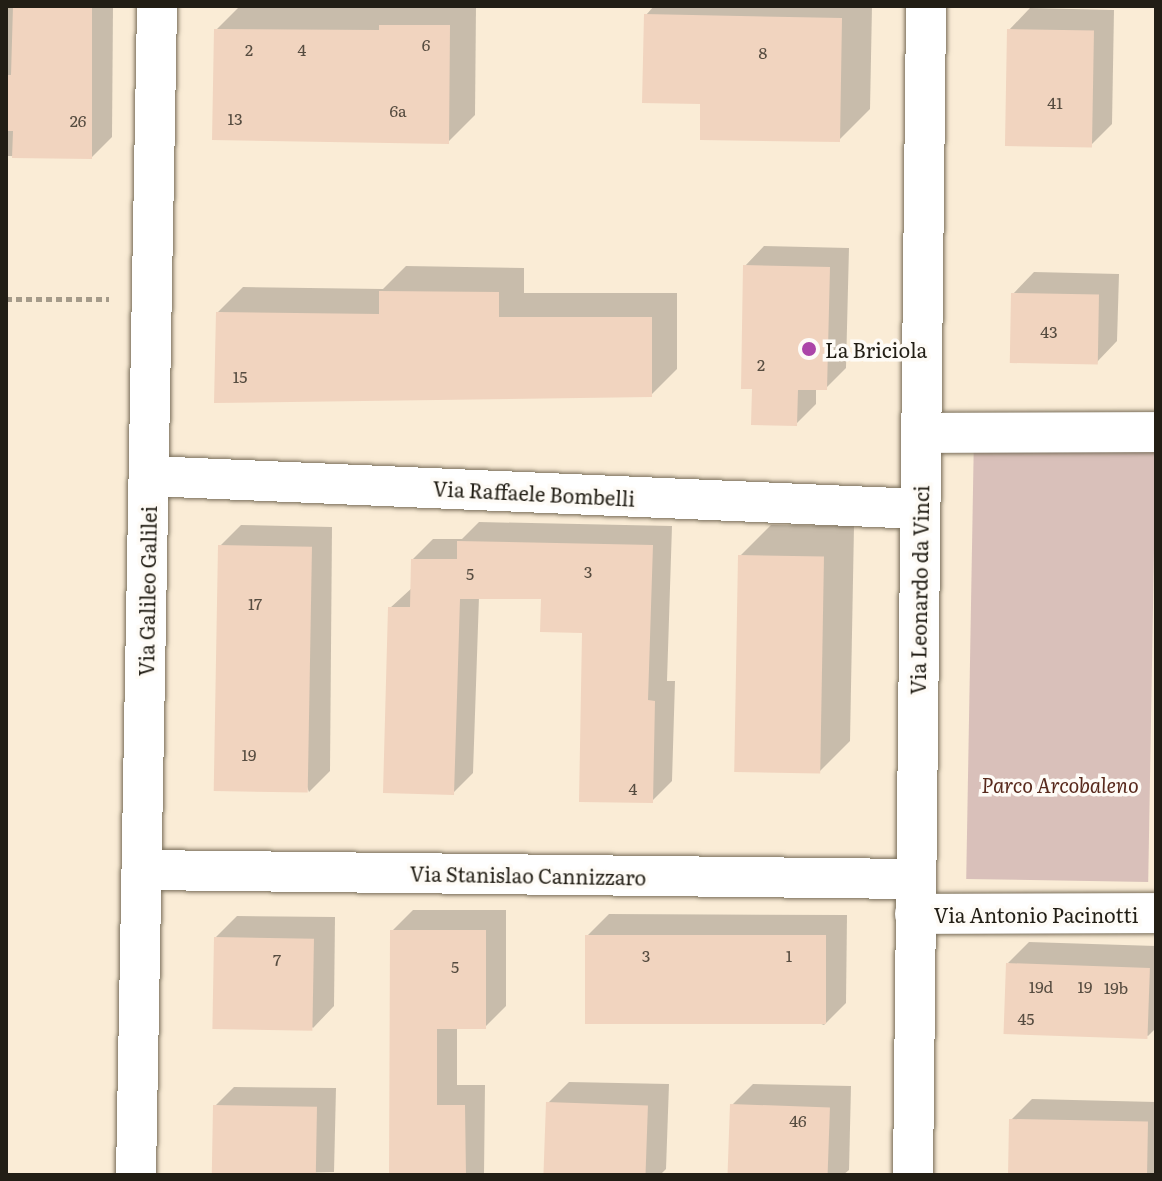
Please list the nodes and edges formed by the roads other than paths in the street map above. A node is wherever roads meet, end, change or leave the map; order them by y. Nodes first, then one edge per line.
1 (157, 6) edge
2 (926, 6) edge
3 (1156, 432) edge
4 (922, 433) junction
5 (149, 476) junction
6 (919, 509) junction
7 (142, 870) junction
8 (915, 897) junction
9 (1156, 913) edge
10 (136, 1175) edge
11 (913, 1175) edge

1 - 5 street, Via Galileo Galilei
2 - 4 street, Via Leonardo da Vinci
3 - 4 street
4 - 6 street, Via Leonardo da Vinci
5 - 6 street, Via Raffaele Bombelli
5 - 7 street, Via Galileo Galilei
6 - 8 street, Via Leonardo da Vinci
7 - 8 street, Via Stanislao Cannizzaro
7 - 10 street, Via Galileo Galilei
8 - 9 street, Via Antonio Pacinotti
8 - 11 street, Via Leonardo da Vinci

